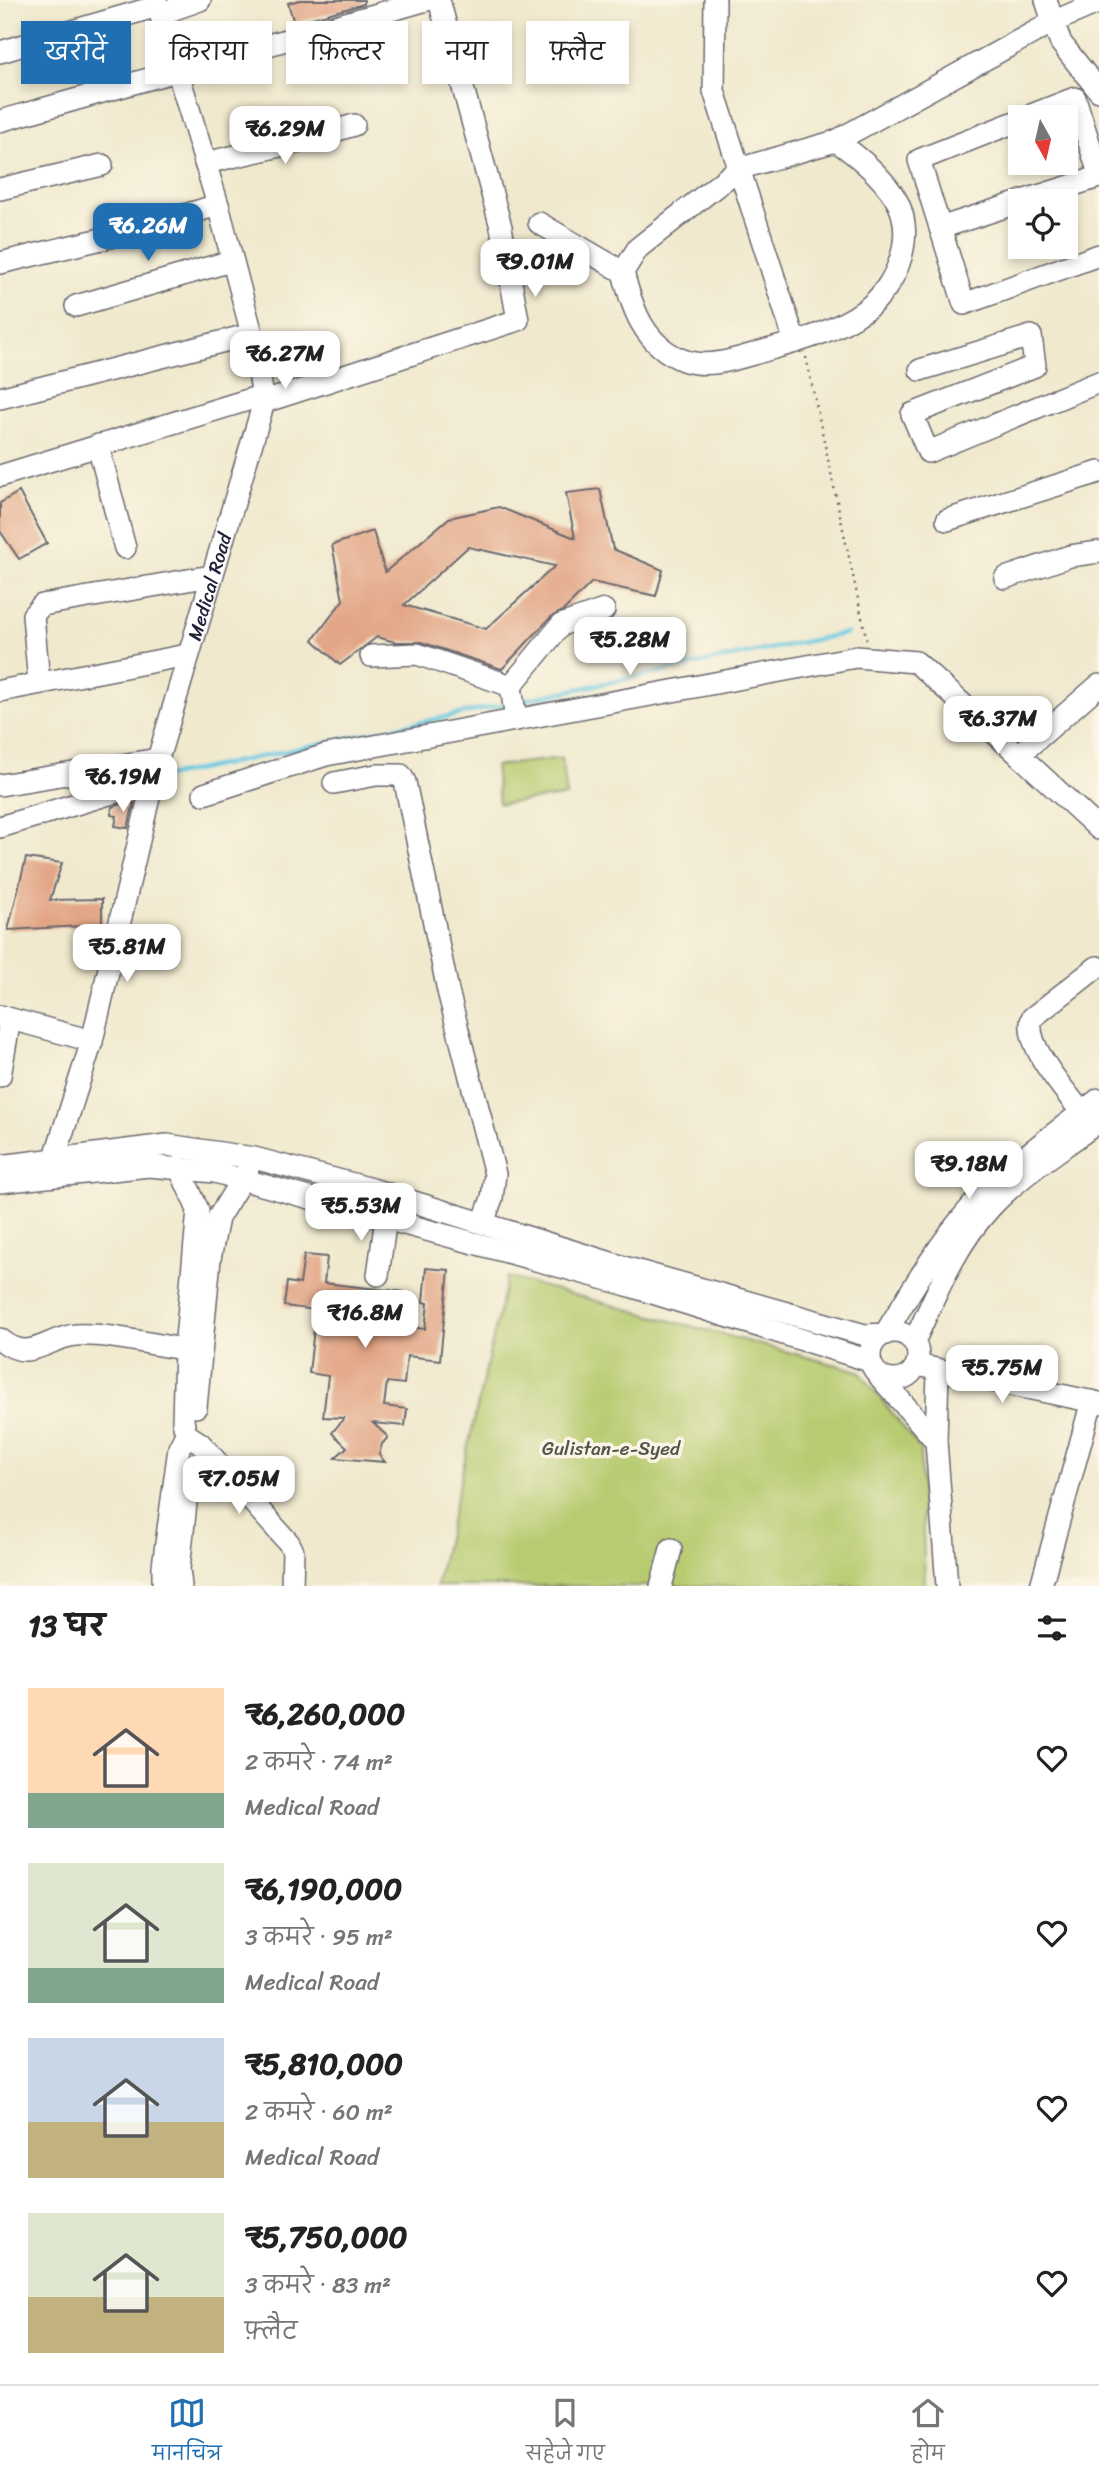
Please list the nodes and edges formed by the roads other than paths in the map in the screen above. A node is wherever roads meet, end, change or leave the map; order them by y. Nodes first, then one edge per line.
1 (200, 0) edge
2 (427, 0) edge
3 (439, 0) edge
4 (715, 0) edge
5 (1046, 0) edge
6 (1099, 2) edge
7 (158, 7) edge
8 (1053, 22) junction
9 (272, 43) edge
10 (0, 52) edge
11 (145, 78) edge
12 (181, 84) edge
13 (1099, 91) edge
14 (1057, 105) edge
15 (1077, 105) edge
16 (1078, 108) edge
17 (0, 121) edge
18 (354, 125) dead end
19 (1008, 125) edge
20 (836, 141) junction
21 (205, 163) junction
22 (102, 165) dead end
23 (738, 169) junction
24 (1099, 175) edge
25 (0, 189) edge
26 (1059, 189) edge
27 (218, 205) junction
28 (1008, 206) edge
29 (539, 223) dead end
30 (940, 228) junction
31 (1099, 255) edge
32 (1, 257) edge
33 (231, 261) junction
34 (623, 272) junction
35 (76, 306) dead end
36 (252, 334) junction
37 (799, 341) junction
38 (920, 370) dead end
39 (1099, 383) edge
40 (0, 398) edge
41 (264, 399) junction
42 (98, 445) junction
43 (1099, 472) edge
44 (0, 476) edge
45 (947, 520) dead end
46 (125, 548) dead end
47 (1099, 552) edge
48 (211, 576) junction
49 (1005, 578) dead end
50 (604, 610) dead end
51 (187, 655) junction
52 (371, 656) dead end
53 (39, 683) junction
54 (1099, 685) edge
55 (511, 686) junction
56 (0, 691) edge
57 (516, 720) junction
58 (1019, 755) junction
59 (158, 759) junction
60 (152, 781) junction
61 (334, 783) dead end
62 (0, 785) edge
63 (204, 794) dead end
64 (0, 827) edge
65 (1099, 829) edge
66 (1097, 967) dead end
67 (5, 1017) edge
68 (92, 1041) junction
69 (0, 1076) edge
70 (1099, 1099) edge
71 (1091, 1117) edge
72 (254, 1158) junction
73 (0, 1166) edge
74 (179, 1167) junction
75 (51, 1168) junction
76 (241, 1179) junction
77 (0, 1182) edge
78 (386, 1217) junction
79 (483, 1223) junction
80 (378, 1275) dead end
81 (729, 1306) junction
82 (885, 1334) junction
83 (0, 1339) edge
84 (914, 1342) junction
85 (185, 1349) junction
86 (917, 1365) junction
87 (875, 1369) junction
88 (938, 1371) junction
89 (1095, 1402) edge
90 (193, 1438) junction
91 (936, 1441) junction
92 (671, 1549) dead end
93 (163, 1586) edge
94 (181, 1586) edge
95 (292, 1586) edge
96 (661, 1586) edge
97 (947, 1586) edge
98 (1041, 1586) edge

1 - 7 street
2 - 9 street
3 - 41 street
4 - 23 street
5 - 8 street
6 - 8 street
7 - 10 street
8 - 13 street
8 - 20 street
11 - 17 street
12 - 21 street, Medical Road
14 - 15 street
16 - 24 street
18 - 21 street
19 - 30 street
20 - 23 street
20 - 37 street
21 - 27 street, Medical Road
22 - 25 street
23 - 34 street
23 - 37 street
24 - 26 street
27 - 32 street
27 - 33 street, Medical Road
28 - 30 street
29 - 34 street
30 - 31 street
33 - 35 street
33 - 36 street, Medical Road
34 - 37 street
36 - 40 street
36 - 41 street, Medical Road
38 - 39 street
41 - 42 street
41 - 48 street, Medical Road
42 - 44 street
42 - 46 street
43 - 45 street
47 - 49 street
48 - 51 street, Medical Road
48 - 53 street
50 - 55 street
51 - 53 street
51 - 59 street, Medical Road
52 - 55 street
53 - 56 street
54 - 58 street
55 - 57 street
57 - 58 street
57 - 63 street
58 - 65 street
59 - 60 street, Medical Road
59 - 62 street
60 - 64 street
60 - 68 street, Medical Road
61 - 79 street
66 - 71 street
67 - 68 street
67 - 69 street
68 - 75 street, Medical Road
70 - 71 street
71 - 82 street
71 - 84 street
72 - 75 street
72 - 76 street
72 - 79 street
73 - 75 street
74 - 75 street
74 - 76 street
74 - 85 street
75 - 77 street
76 - 78 street
76 - 90 street
78 - 80 street
78 - 81 street
79 - 81 street
81 - 82 street
81 - 87 street
82 - 84 street
82 - 87 street
83 - 85 street
84 - 86 street
85 - 90 street
86 - 87 street
86 - 88 street
87 - 91 street
88 - 89 street
88 - 91 street
89 - 98 street
90 - 93 street
90 - 94 street
90 - 95 street
91 - 97 street
92 - 96 street

